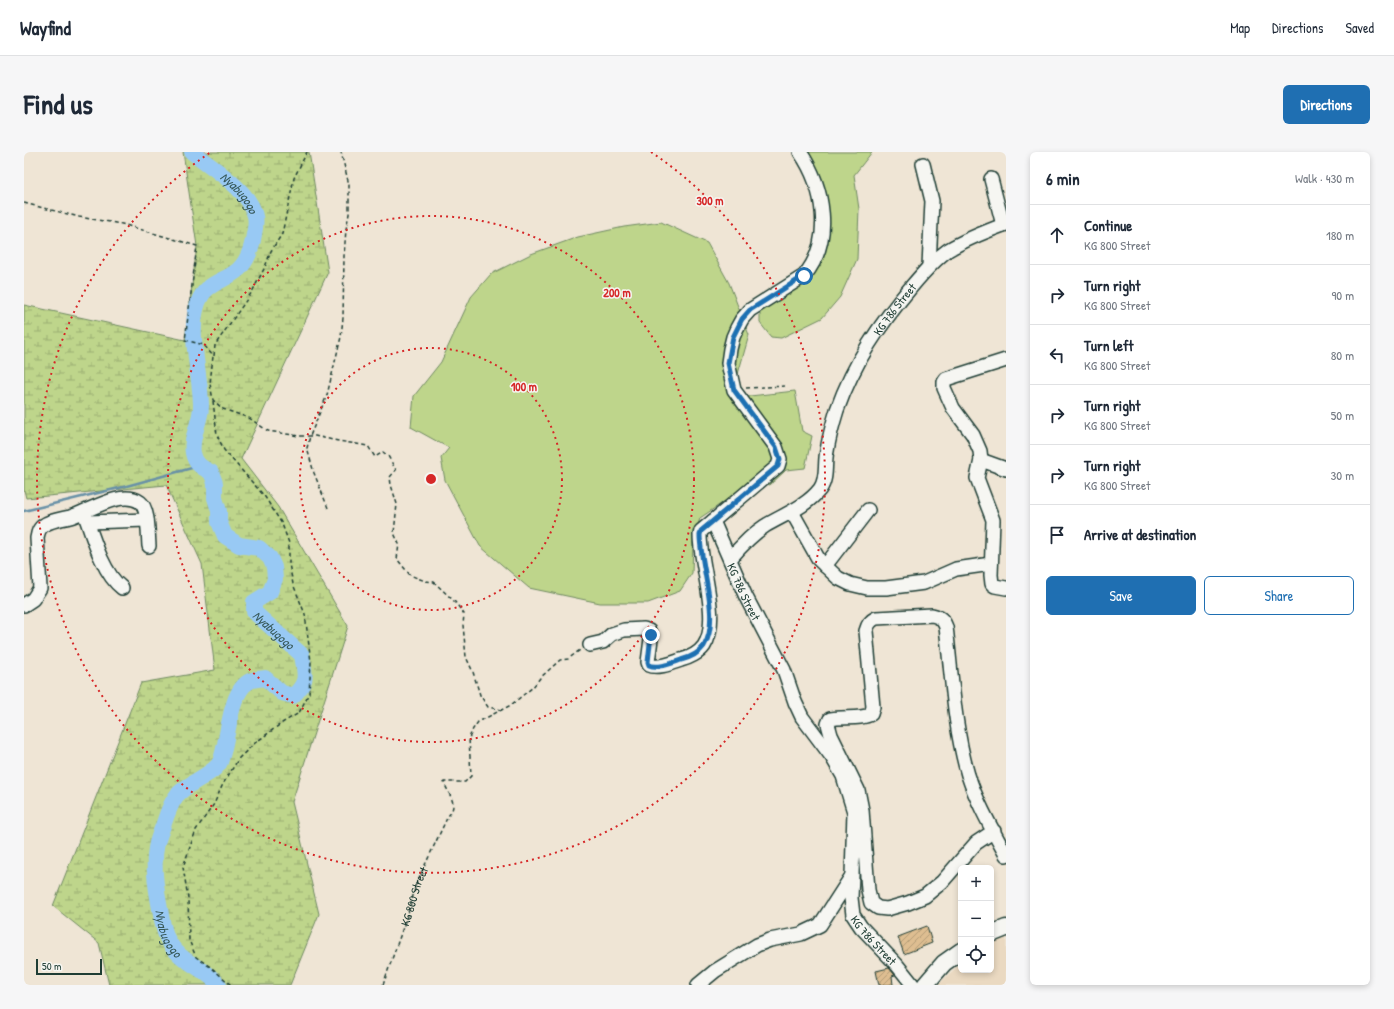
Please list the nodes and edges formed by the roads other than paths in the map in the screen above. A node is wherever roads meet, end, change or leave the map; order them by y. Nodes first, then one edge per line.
1 (800, 152) edge
2 (923, 164) dead end
3 (991, 179) dead end
4 (1005, 225) edge
5 (929, 266) junction
6 (1006, 360) edge
7 (981, 460) junction
8 (1006, 469) edge
9 (868, 510) dead end
10 (792, 512) junction
11 (86, 517) junction
12 (147, 520) junction
13 (713, 521) junction
14 (149, 546) dead end
15 (730, 559) junction
16 (991, 564) junction
17 (825, 566) junction
18 (122, 588) dead end
19 (1006, 588) edge
20 (24, 605) edge
21 (590, 645) road end
22 (994, 831) junction
23 (1006, 855) edge
24 (852, 876) junction
25 (1006, 928) edge
26 (994, 933) edge
27 (958, 952) edge
28 (698, 985) edge
29 (913, 985) edge
30 (925, 985) edge

1 - 13 street
2 - 5 street
3 - 4 street
4 - 5 street, KG 786 Street
5 - 10 street, KG 786 Street
6 - 7 street
7 - 8 street
7 - 16 street
9 - 17 street
10 - 15 street, KG 786 Street
10 - 17 street
11 - 12 street
11 - 12 street
11 - 18 street
11 - 20 street
12 - 14 street
13 - 15 street
13 - 21 street
15 - 24 street, KG 786 Street
16 - 17 street
16 - 19 street
22 - 22 street
22 - 23 street
24 - 28 street
24 - 29 street, KG 786 Street
25 - 26 main road
27 - 30 main road

